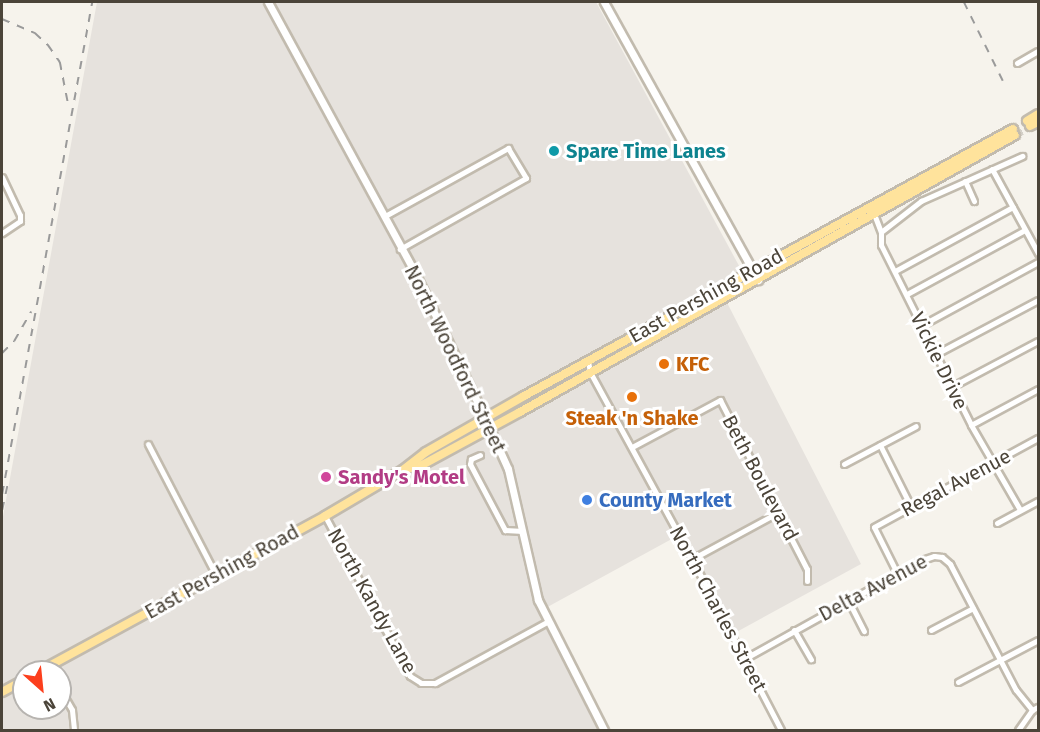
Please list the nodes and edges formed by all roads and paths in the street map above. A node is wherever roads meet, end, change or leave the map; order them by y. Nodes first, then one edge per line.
1 (268, 2) edge
2 (604, 2) edge
3 (1038, 51) edge
4 (1017, 63) dead end
5 (1038, 114) edge
6 (1032, 123) tunnel mouth
7 (1014, 132) tunnel mouth
8 (1022, 156) dead end
9 (992, 170) junction
10 (2, 177) edge
11 (965, 181) junction
12 (974, 201) dead end
13 (1013, 207) junction
14 (873, 211) junction
15 (385, 216) junction
16 (1025, 230) junction
17 (881, 232) junction
18 (2, 233) edge
19 (400, 249) junction
20 (1038, 253) edge
21 (1038, 262) edge
22 (753, 271) junction
23 (895, 272) junction
24 (758, 280) junction
25 (907, 294) junction
26 (1038, 300) edge
27 (922, 325) junction
28 (1038, 341) edge
29 (936, 354) junction
30 (588, 361) junction
31 (590, 372) junction
32 (951, 387) junction
33 (1038, 389) edge
34 (485, 418) junction
35 (971, 425) junction
36 (916, 426) dead end
37 (489, 427) junction
38 (1038, 438) edge
39 (148, 444) dead end
40 (880, 445) junction
41 (632, 447) junction
42 (480, 455) dead end
43 (992, 463) junction
44 (844, 464) dead end
45 (403, 470) junction
46 (1038, 501) edge
47 (912, 507) junction
48 (1020, 510) junction
49 (779, 512) junction
50 (326, 516) junction
51 (997, 523) dead end
52 (523, 531) junction
53 (692, 559) junction
54 (897, 573) junction
55 (216, 575) junction
56 (807, 581) dead end
57 (848, 600) junction
58 (973, 608) junction
59 (547, 622) junction
60 (794, 630) junction
61 (931, 630) dead end
62 (864, 631) dead end
63 (1038, 640) edge
64 (744, 659) junction
65 (811, 659) dead end
66 (66, 660) edge
67 (1000, 660) junction
68 (958, 682) dead end
69 (1038, 706) edge
70 (72, 710) edge
71 (1032, 710) junction
72 (74, 730) edge
73 (604, 730) edge
74 (781, 730) edge
75 (1018, 730) edge

1 - 15 street, North Woodford Street
2 - 22 street
3 - 4 street
5 - 6 main road
7 - 14 main road, East Pershing Road
8 - 9 street
9 - 11 street
9 - 13 street
10 - 18 street
11 - 12 street
11 - 17 street
13 - 16 street
13 - 23 street
14 - 17 street, Vickie Drive
14 - 22 main road, East Pershing Road
14 - 24 main road, East Pershing Road
15 - 19 street, North Woodford Street
15 - 19 street
16 - 20 street
16 - 25 street
17 - 23 street, Vickie Drive
19 - 34 street, North Woodford Street
21 - 27 street
22 - 24 street
22 - 30 main road, East Pershing Road
23 - 25 street, Vickie Drive
24 - 31 main road, East Pershing Road
25 - 27 street, Vickie Drive
26 - 29 street
27 - 29 street, Vickie Drive
28 - 32 street
29 - 32 street, Vickie Drive
30 - 31 street, North Charles Street
30 - 34 main road, East Pershing Road
31 - 37 main road, East Pershing Road
31 - 41 street, North Charles Street
32 - 35 street, Vickie Drive
33 - 35 street
34 - 37 street, North Woodford Street
34 - 45 main road, East Pershing Road
35 - 43 street, Vickie Drive
36 - 40 street
37 - 45 main road, East Pershing Road
37 - 52 street, North Woodford Street
38 - 43 street, Regal Avenue
39 - 55 street
40 - 44 street
40 - 47 street
41 - 49 street, Beth Boulevard
41 - 53 street, North Charles Street
42 - 52 street
43 - 47 street, Regal Avenue
43 - 48 street, Vickie Drive
45 - 50 main road, East Pershing Road
46 - 48 street
47 - 54 street, Regal Avenue
48 - 51 street
49 - 53 street
49 - 56 street, Beth Boulevard
50 - 55 main road, East Pershing Road
50 - 59 street, North Kandy Lane
52 - 59 street, North Woodford Street
53 - 64 street, North Charles Street
54 - 57 street, Delta Avenue
54 - 58 street, Delta Avenue
55 - 66 main road, East Pershing Road
57 - 60 street, Delta Avenue
57 - 62 street
58 - 61 street
58 - 67 street, Delta Avenue
59 - 73 street, North Woodford Street
60 - 64 street, Delta Avenue
60 - 65 street
63 - 67 street
64 - 74 street, North Charles Street
67 - 68 street
67 - 71 street, Delta Avenue
69 - 71 street
70 - 72 street
71 - 75 street

